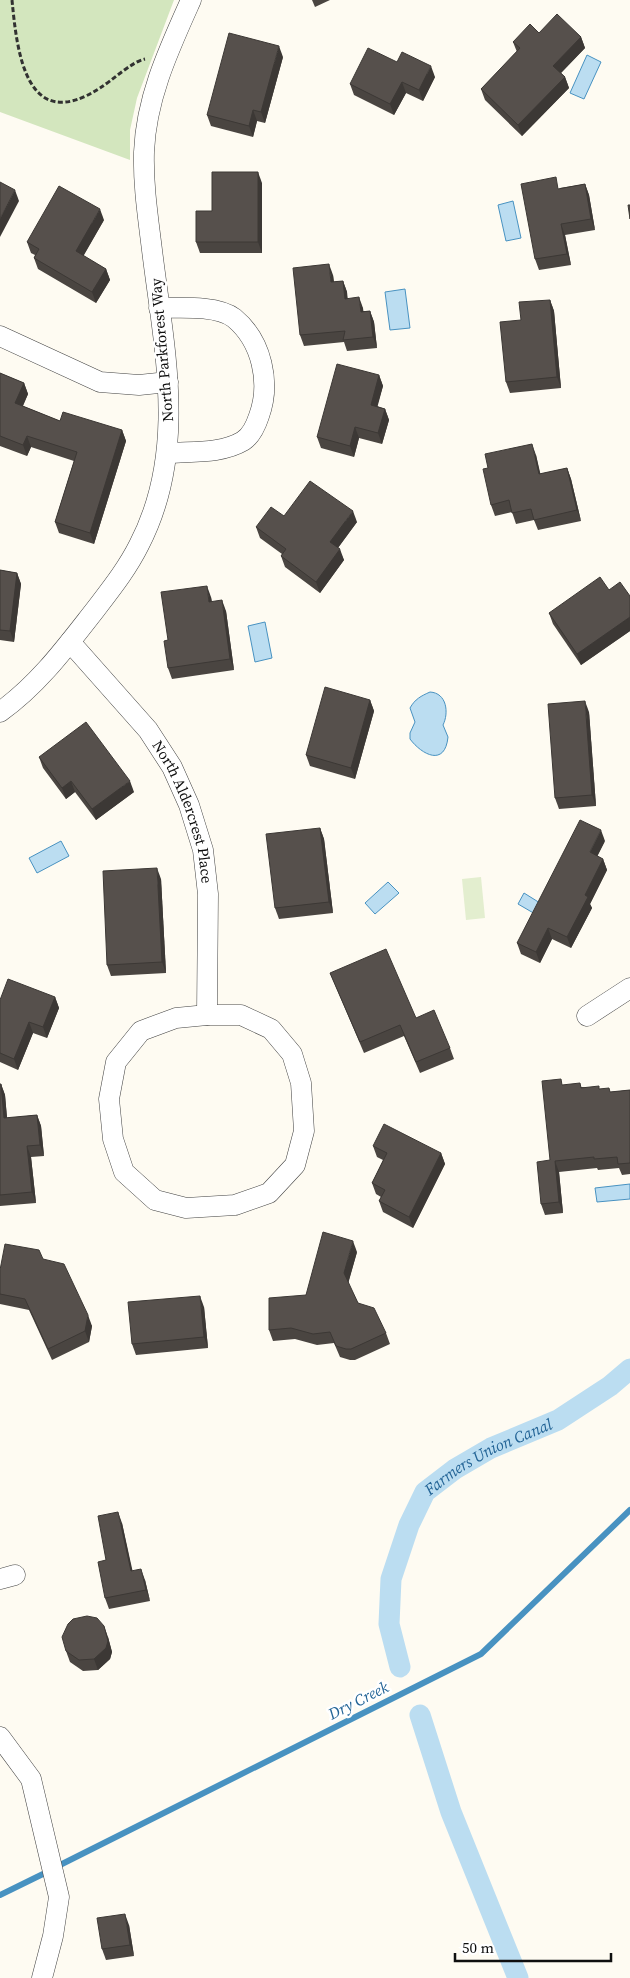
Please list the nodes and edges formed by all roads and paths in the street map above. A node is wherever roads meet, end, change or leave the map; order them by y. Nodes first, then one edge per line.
1 (12, 0) edge
2 (191, 0) edge
3 (164, 60) junction
4 (159, 308) junction
5 (0, 336) edge
6 (168, 382) junction
7 (168, 453) junction
8 (70, 642) junction
9 (0, 712) edge
10 (630, 988) edge
11 (207, 1014) junction
12 (588, 1016) dead end
13 (0, 1737) edge
14 (42, 1978) edge

1 - 3 path
2 - 3 street, North Parkforest Way
3 - 4 street, North Parkforest Way
4 - 6 street, North Parkforest Way
4 - 7 street
5 - 6 street
6 - 7 street, North Parkforest Way
7 - 8 street, North Parkforest Way
8 - 9 street, North Parkforest Way
8 - 11 street, North Aldercrest Place
10 - 12 street
11 - 11 street
13 - 14 street

